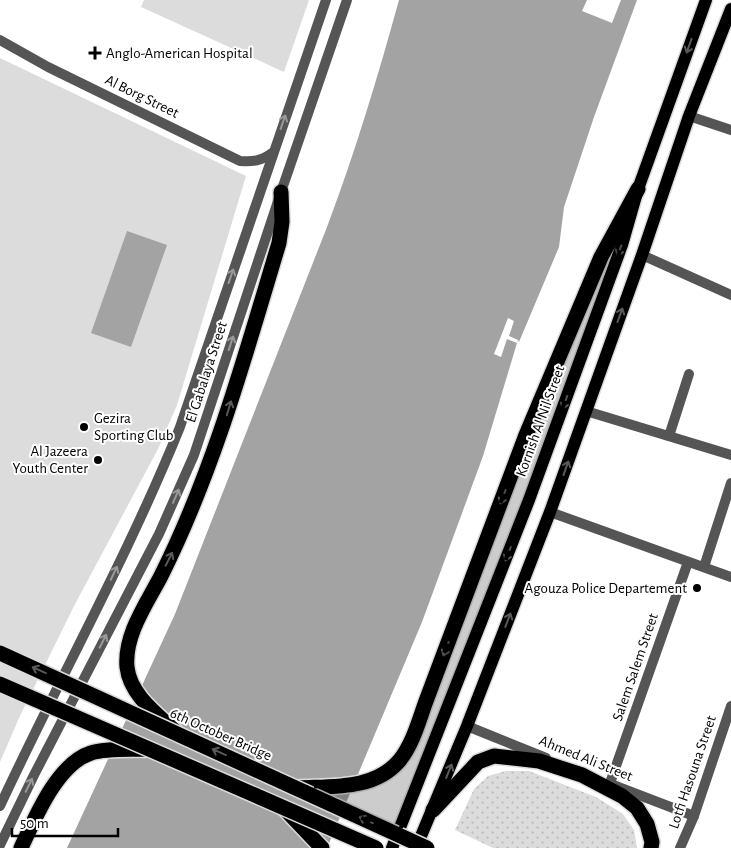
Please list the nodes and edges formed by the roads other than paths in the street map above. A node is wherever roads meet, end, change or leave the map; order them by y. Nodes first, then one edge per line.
1 (326, 0) edge
2 (347, 0) edge
3 (706, 0) edge
4 (731, 9) edge
5 (0, 40) edge
6 (689, 116) junction
7 (731, 130) edge
8 (272, 154) junction
9 (638, 189) junction
10 (281, 192) junction
11 (642, 255) junction
12 (731, 295) edge
13 (690, 374) dead end
14 (586, 411) junction
15 (669, 436) junction
16 (731, 455) edge
17 (731, 483) edge
18 (550, 512) junction
19 (688, 562) junction
20 (704, 567) junction
21 (731, 577) edge
22 (0, 652) edge
23 (0, 684) edge
24 (731, 706) edge
25 (467, 726) junction
26 (728, 727) edge
27 (176, 732) junction
28 (148, 749) junction
29 (610, 783) junction
30 (298, 788) junction
31 (0, 806) edge
32 (284, 808) junction
33 (433, 810) junction
34 (694, 816) junction
35 (0, 845) edge
36 (21, 848) edge
37 (322, 848) edge
38 (376, 848) edge
39 (392, 848) edge
40 (416, 848) edge
41 (426, 848) edge
42 (651, 848) edge
43 (680, 848) edge

8 -> 1 street, El Gabalaya Street
2 - 10 street, El Gabalaya Street
3 -> 9 main road, Kornish Al Nil Street
4 - 6 main road
5 - 8 street, Al Borg Street
6 - 7 street
6 - 11 main road
31 -> 8 street, El Gabalaya Street
9 -> 30 highway
9 -> 39 main road, Kornish Al Nil Street
27 -> 10 highway
35 -> 10 street, El Gabalaya Street
11 - 12 street
14 -> 11 main road
13 - 15 street
14 - 15 street
18 -> 14 main road
15 - 16 street
17 - 20 street
18 - 19 street
25 -> 18 main road
19 - 20 street
19 - 29 street, Salem Salem Street
20 - 21 street
27 -> 22 highway, 6th October Bridge, bridge
23 - 28 highway, bridge
24 - 26 street, Lotfi Hasouna Street
25 - 29 street, Ahmed Ali Street
33 -> 25 main road
26 - 34 street, Lotfi Hasouna Street
30 -> 27 highway, 6th October Bridge, bridge
28 - 32 highway, bridge
28 - 36 highway
29 - 34 street, Ahmed Ali Street
41 -> 30 highway, 6th October Bridge, bridge
32 - 37 highway
32 - 38 highway, bridge
33 - 40 main road
33 - 42 highway
34 - 43 street, Lotfi Hasouna Street

